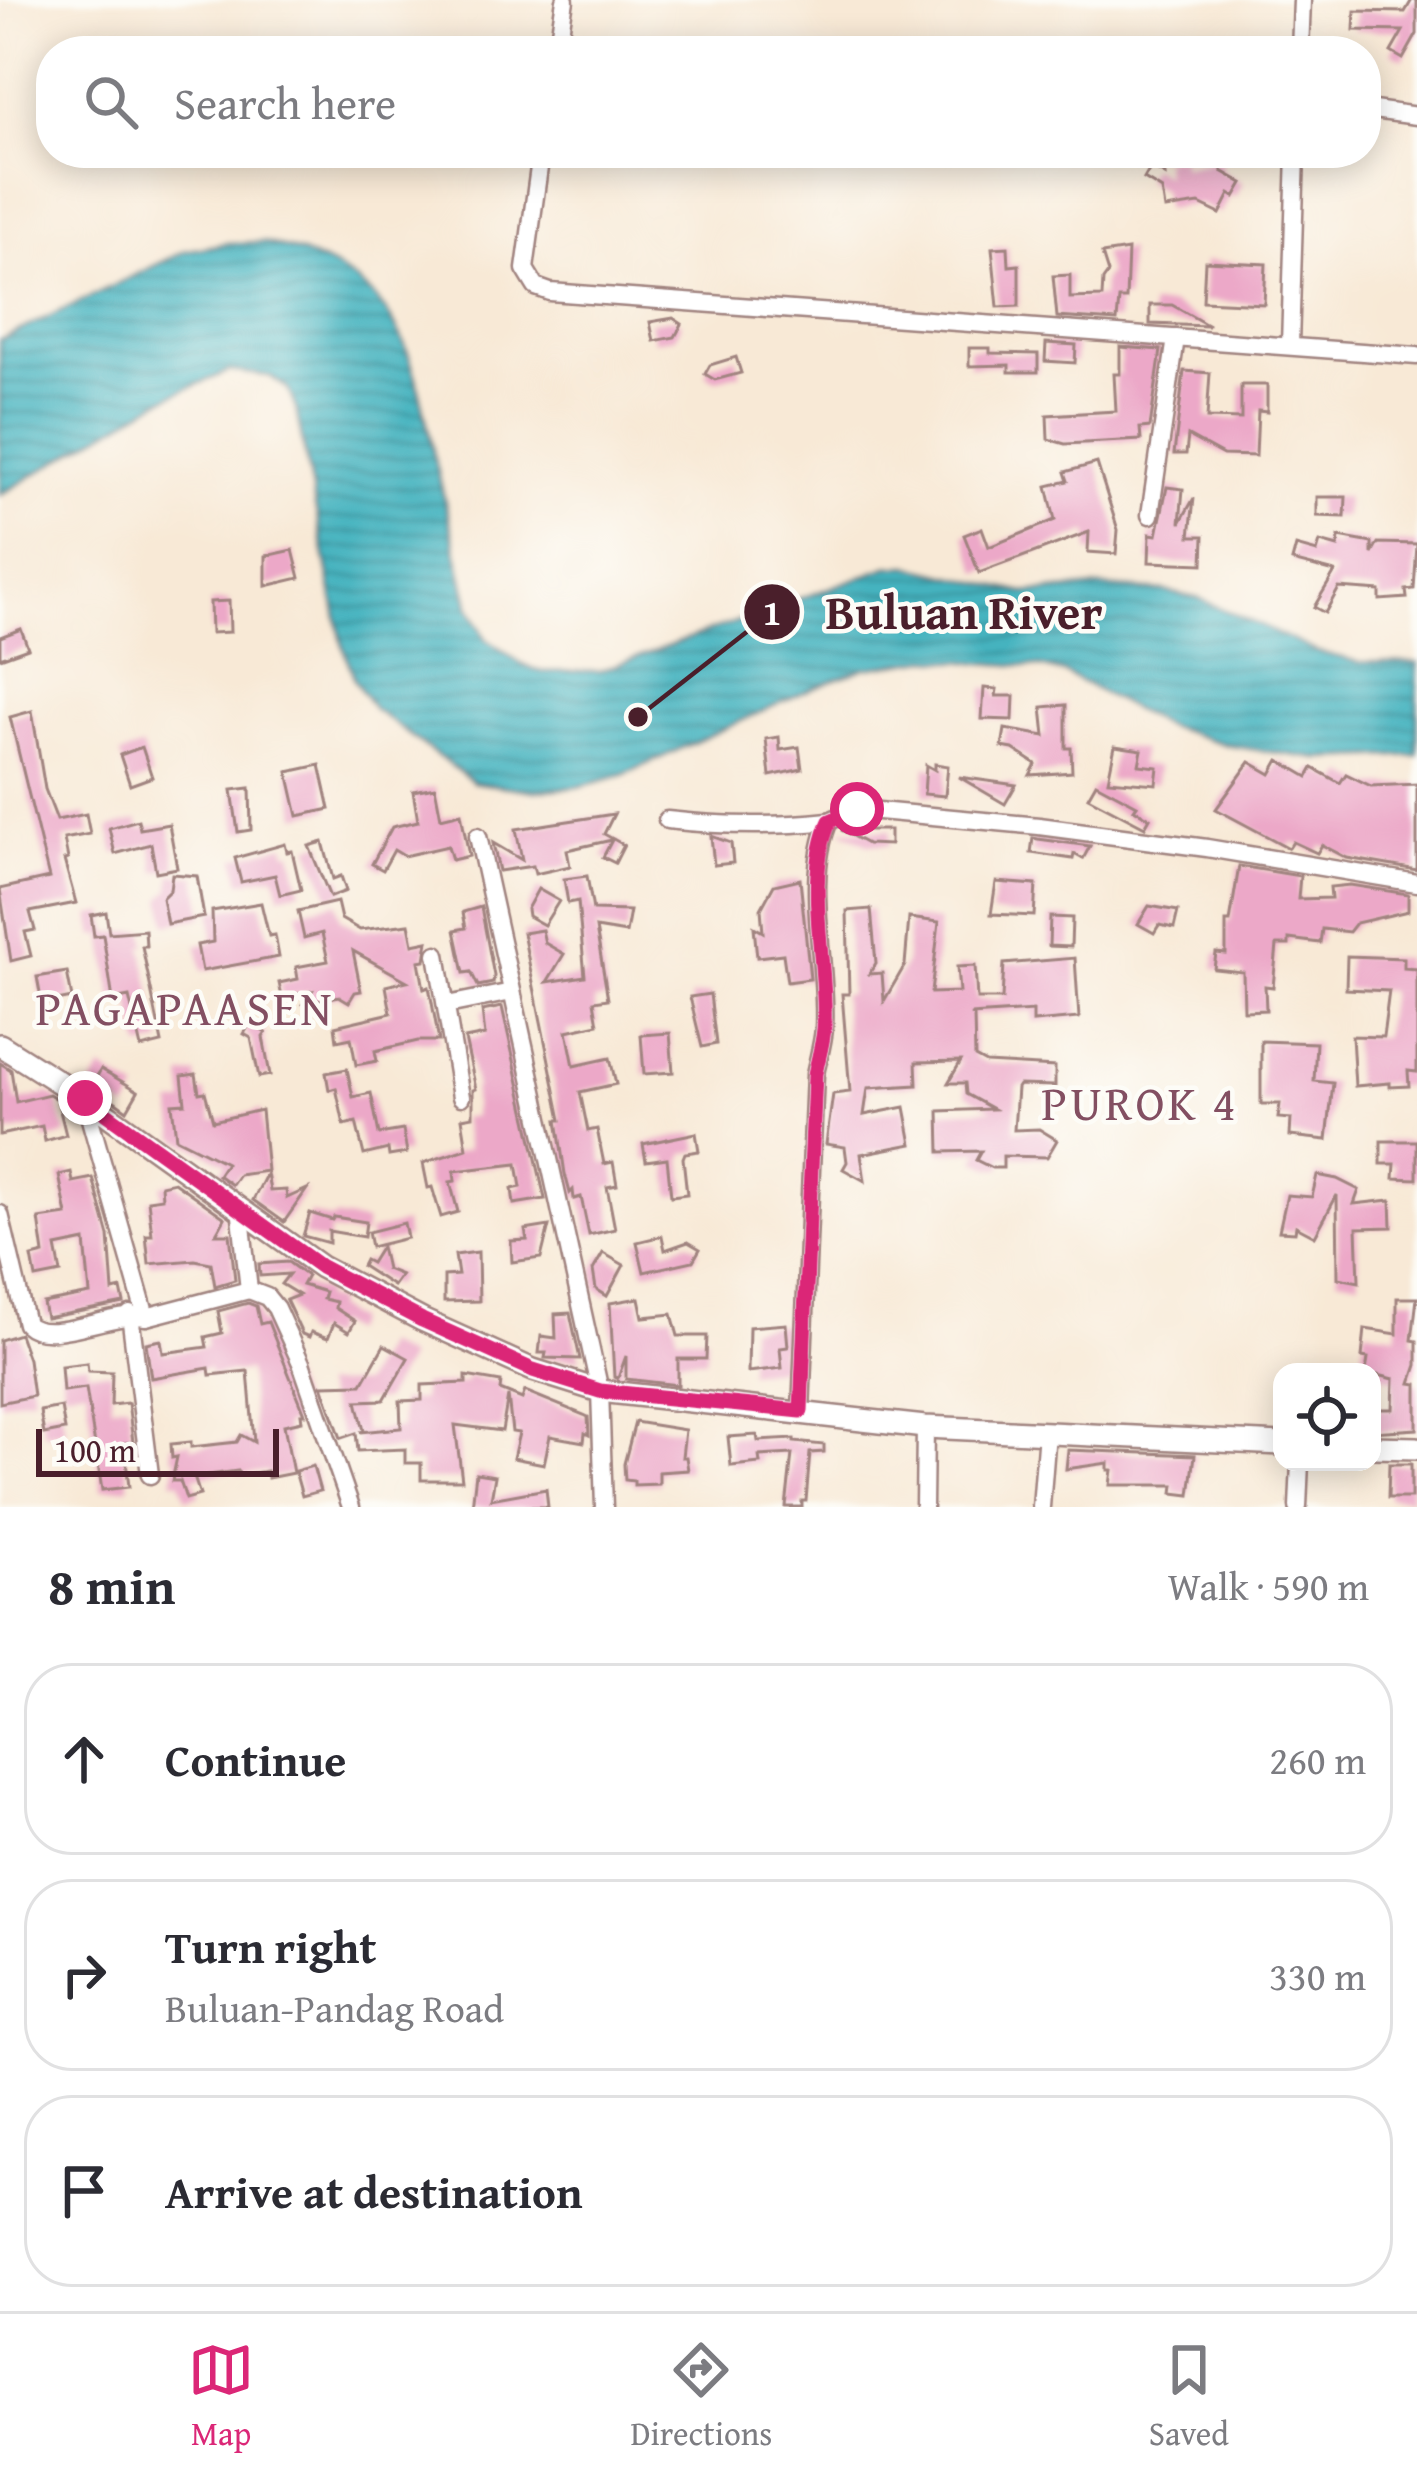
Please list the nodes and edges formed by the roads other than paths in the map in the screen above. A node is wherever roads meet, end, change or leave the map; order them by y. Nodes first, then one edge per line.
1 (565, 0) edge
2 (1302, 0) edge
3 (559, 36) edge
4 (1301, 36) edge
5 (1381, 112) edge
6 (1417, 116) edge
7 (539, 168) edge
8 (1296, 168) edge
9 (1176, 338) junction
10 (1290, 345) junction
11 (1417, 356) edge
12 (1150, 515) dead end
13 (667, 820) dead end
14 (830, 821) junction
15 (478, 836) dead end
16 (1417, 883) edge
17 (437, 954) dead end
18 (512, 992) junction
19 (447, 1005) junction
20 (0, 1046) edge
21 (461, 1097) dead end
22 (85, 1098) junction
23 (240, 1207) junction
24 (0, 1214) edge
25 (249, 1290) junction
26 (138, 1315) junction
27 (600, 1391) junction
28 (801, 1411) junction
29 (926, 1427) junction
30 (1047, 1432) junction
31 (1273, 1444) edge
32 (1381, 1447) edge
33 (1417, 1448) edge
34 (1300, 1471) edge
35 (149, 1474) dead end
36 (351, 1507) edge
37 (604, 1507) edge
38 (924, 1507) edge
39 (1041, 1507) edge
40 (1298, 1507) edge

1 - 3 street
2 - 4 street
5 - 6 street
7 - 9 street
8 - 10 street
9 - 10 street
9 - 12 street
10 - 11 street
13 - 14 street
14 - 16 street
14 - 28 street
15 - 18 street
17 - 19 street
18 - 19 street
18 - 27 street
19 - 21 street
20 - 22 main road
22 - 23 main road
22 - 26 street
23 - 25 street
23 - 27 main road
24 - 26 street
25 - 26 street
25 - 36 street
26 - 35 street
27 - 28 main road
27 - 37 street
28 - 29 main road
29 - 30 main road
29 - 38 street
30 - 31 main road
30 - 39 street
32 - 33 main road
34 - 40 street

